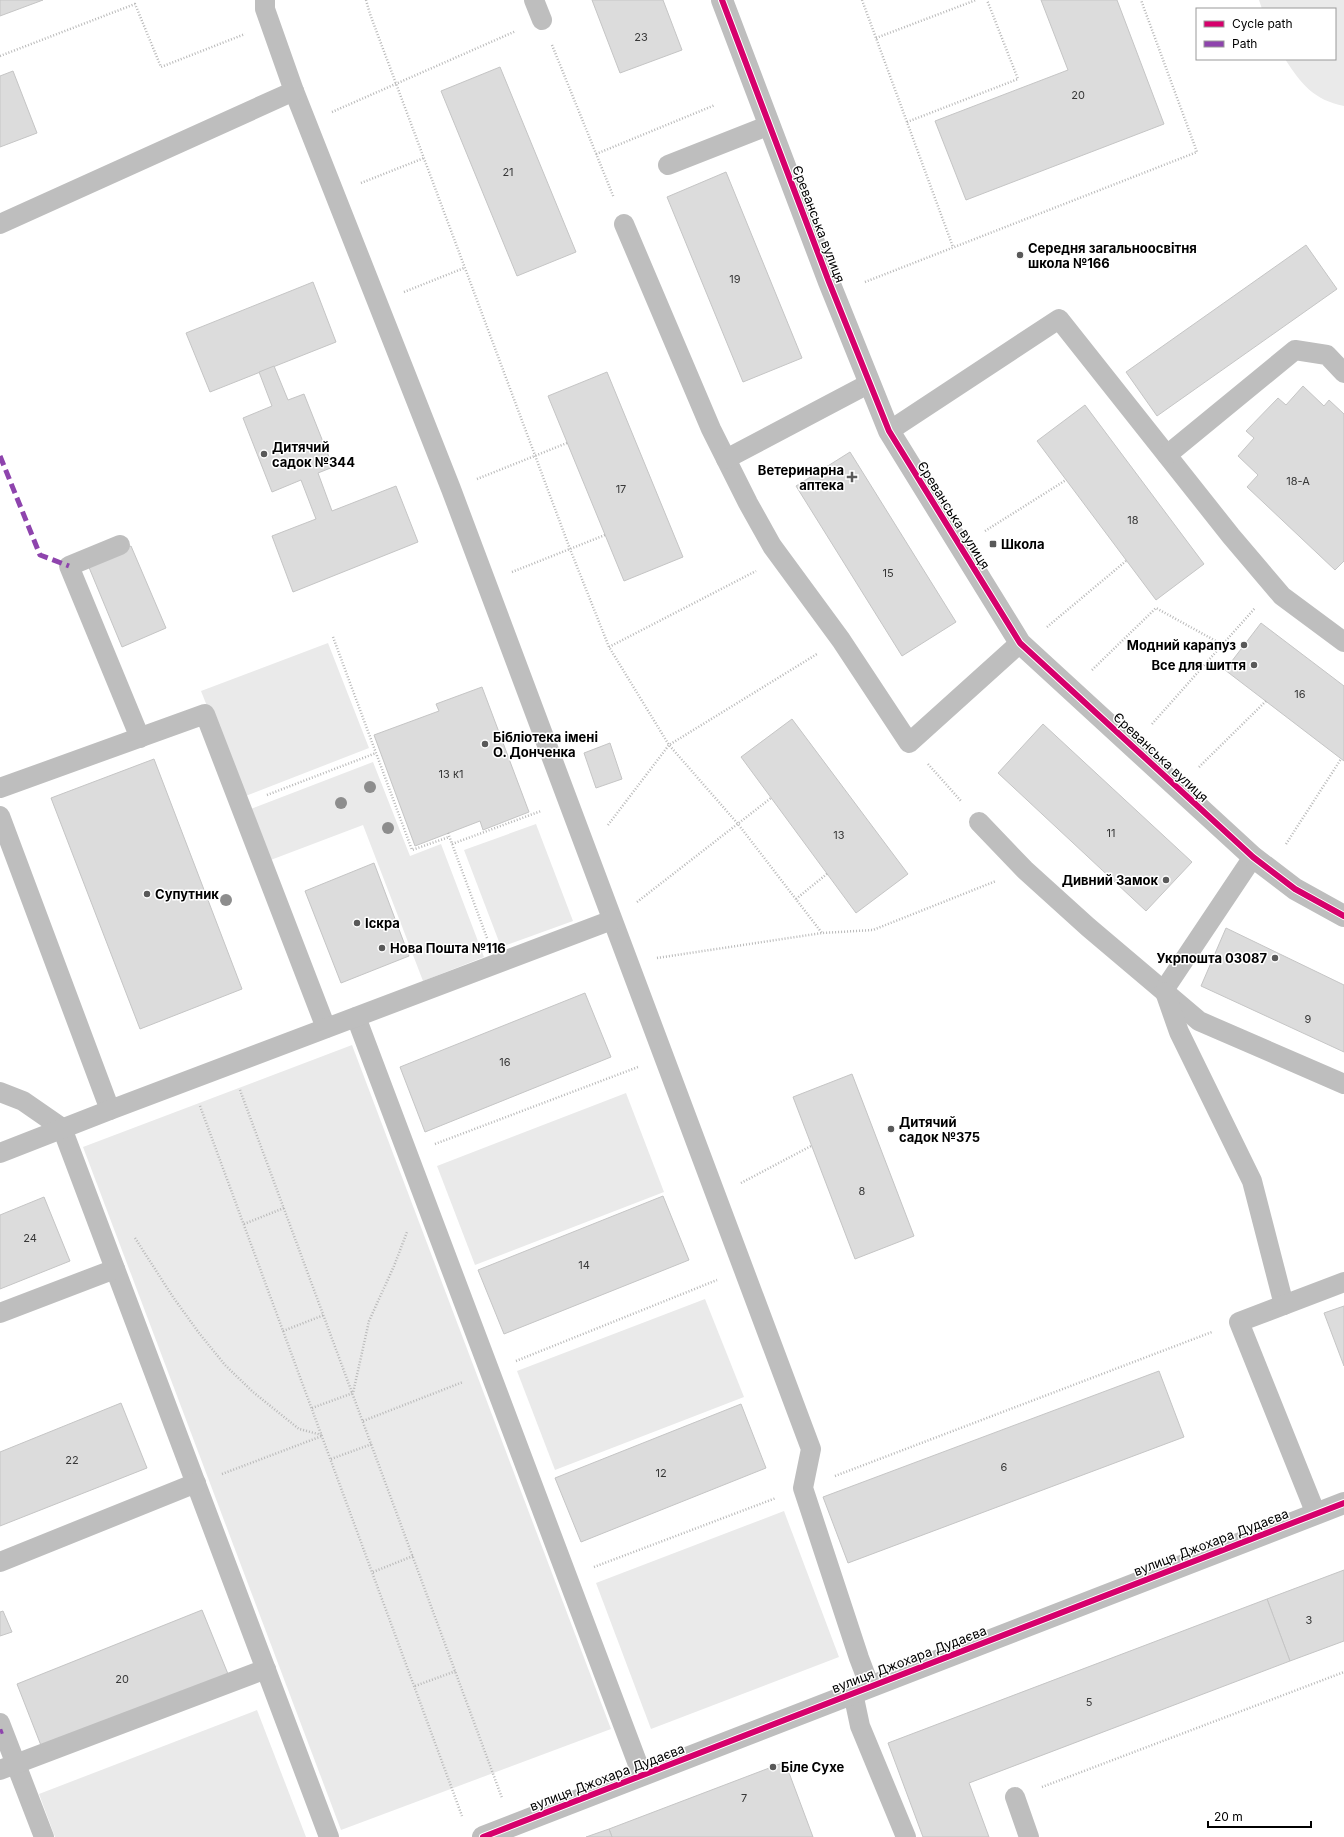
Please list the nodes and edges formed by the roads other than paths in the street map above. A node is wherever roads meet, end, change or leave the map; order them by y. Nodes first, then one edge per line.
1 (265, 0) edge
2 (534, 0) edge
3 (722, 0) edge
4 (542, 20) road end
5 (294, 91) junction
6 (770, 125) junction
7 (668, 165) dead end
8 (0, 224) edge
9 (624, 224) road end
10 (1344, 373) edge
11 (870, 383) junction
12 (889, 431) junction
13 (1167, 455) junction
14 (726, 459) junction
15 (120, 545) dead end
16 (1344, 642) edge
17 (1020, 643) junction
18 (140, 738) junction
19 (0, 788) edge
20 (0, 816) edge
21 (979, 822) road end
22 (1253, 857) junction
23 (1344, 916) edge
24 (612, 920) junction
25 (1164, 990) junction
26 (356, 1017) junction
27 (326, 1028) junction
28 (1344, 1084) edge
29 (0, 1092) edge
30 (110, 1110) junction
31 (62, 1128) junction
32 (0, 1153) edge
33 (115, 1269) junction
34 (1344, 1282) edge
35 (1284, 1305) junction
36 (0, 1313) edge
37 (196, 1484) junction
38 (1344, 1503) edge
39 (1316, 1514) junction
40 (0, 1562) edge
41 (266, 1669) junction
42 (861, 1690) junction
43 (0, 1723) edge
44 (8, 1767) edge
45 (642, 1775) junction
46 (1015, 1797) road end
47 (44, 1837) edge
48 (329, 1837) edge
49 (484, 1837) edge
50 (906, 1837) edge
51 (1029, 1837) edge

1 - 5 lane
2 - 4 lane
3 - 6 street, Єреванська вулиця
5 - 8 lane
5 - 24 lane
6 - 7 lane
6 - 11 street, Єреванська вулиця
9 - 14 lane
10 - 13 lane
11 - 12 street, Єреванська вулиця
11 - 14 lane
12 - 13 lane
12 - 17 street, Єреванська вулиця
13 - 16 lane
14 - 17 lane
15 - 18 lane
17 - 22 street, Єреванська вулиця
18 - 19 lane
18 - 27 lane
20 - 30 lane
21 - 25 lane
22 - 23 street, Єреванська вулиця
22 - 25 lane
24 - 26 lane
24 - 42 lane
25 - 28 lane
25 - 35 lane
26 - 27 lane
26 - 45 lane
27 - 30 lane
29 - 31 lane
30 - 31 lane
31 - 32 lane
31 - 33 lane
33 - 36 lane
33 - 37 lane
34 - 35 lane
35 - 39 lane
37 - 40 lane
37 - 41 lane
38 - 39 street, вулиця Джохара Дудаєва
39 - 42 street, вулиця Джохара Дудаєва
41 - 44 lane
41 - 48 lane
42 - 45 street, вулиця Джохара Дудаєва
42 - 50 lane
43 - 44 lane
44 - 47 lane
45 - 49 street, вулиця Джохара Дудаєва
46 - 51 lane

